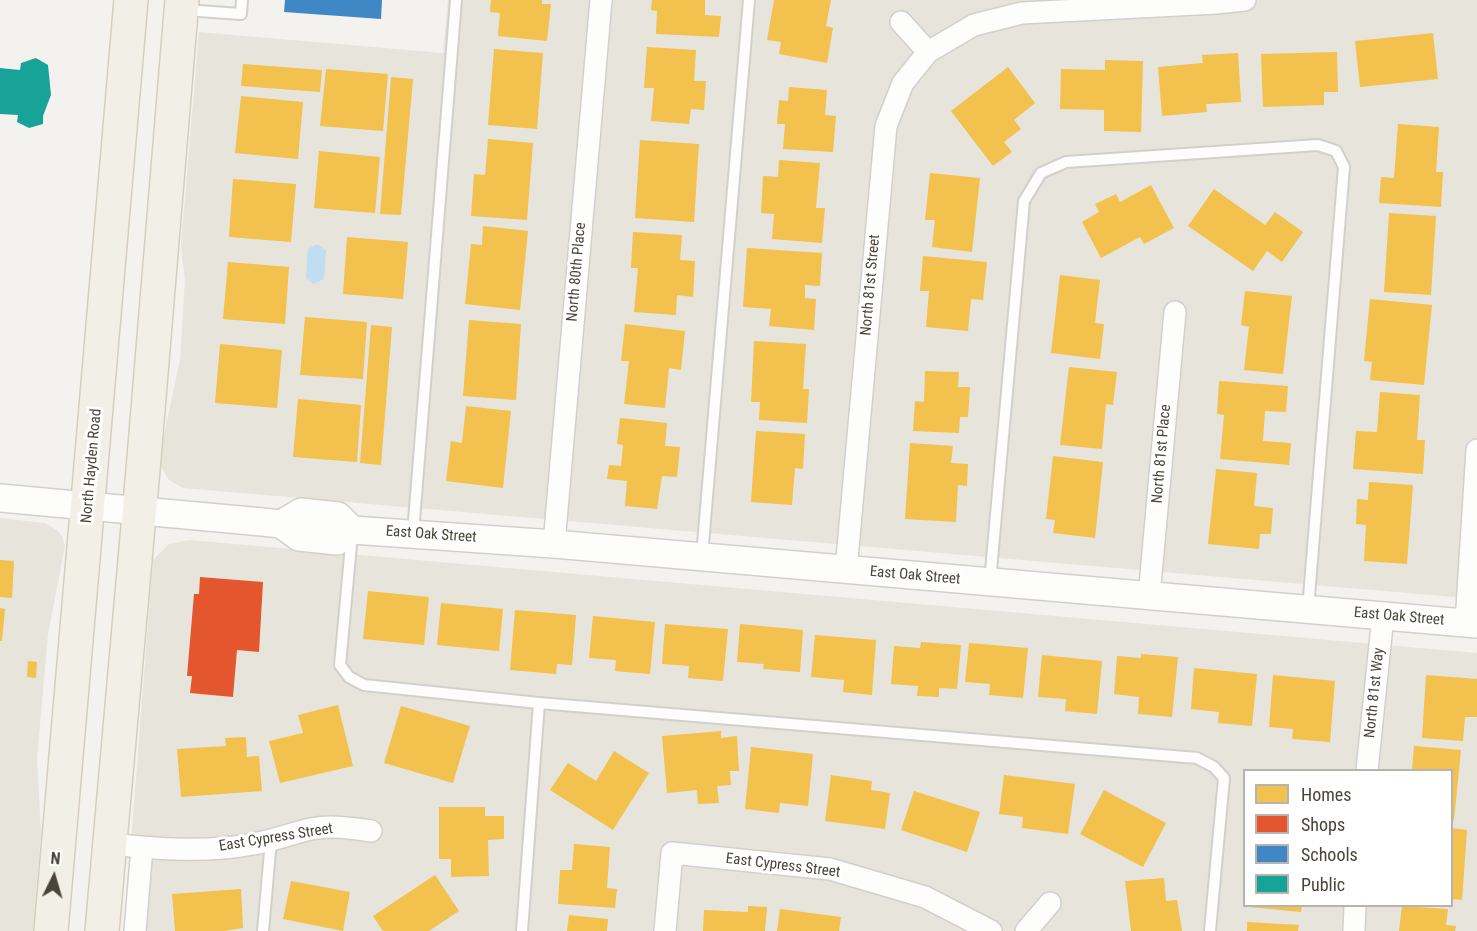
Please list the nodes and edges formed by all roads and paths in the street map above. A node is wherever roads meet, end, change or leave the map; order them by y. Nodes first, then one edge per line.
1 (131, 0) edge
2 (242, 0) edge
3 (456, 0) edge
4 (601, 0) edge
5 (749, 0) edge
6 (1245, 0) edge
7 (181, 5) edge
8 (901, 22) dead end
9 (928, 52) junction
10 (1175, 312) dead end
11 (1477, 450) edge
12 (0, 498) edge
13 (88, 505) junction
14 (139, 510) junction
15 (352, 530) junction
16 (413, 534) junction
17 (554, 544) junction
18 (702, 557) junction
19 (846, 570) junction
20 (990, 583) junction
21 (1149, 596) junction
22 (1308, 609) junction
23 (1383, 616) junction
24 (1472, 624) edge
25 (539, 703) junction
26 (1367, 769) edge
27 (371, 831) dead end
28 (271, 840) junction
29 (110, 844) junction
30 (142, 847) junction
31 (1050, 903) dead end
32 (1355, 907) edge
33 (51, 931) edge
34 (102, 931) edge
35 (135, 931) edge
36 (263, 931) edge
37 (522, 931) edge
38 (665, 931) edge
39 (991, 931) edge
40 (1026, 931) edge
41 (1210, 931) edge
42 (1354, 931) edge

1 - 13 main road, North Hayden Road
2 - 7 lane
3 - 16 lane
4 - 17 street, North 80th Place
5 - 18 lane
6 - 9 street
7 - 14 main road
8 - 9 street
9 - 19 street, North 81st Street
10 - 21 street, North 81st Place
11 - 24 street
12 - 13 street, East Oak Street
13 - 14 street, East Oak Street
13 - 33 main road, North Hayden Road
14 - 15 street, East Oak Street
14 - 29 main road
15 - 16 street, East Oak Street
15 - 25 lane
16 - 17 street, East Oak Street
17 - 18 street, East Oak Street
18 - 19 street, East Oak Street
19 - 20 street, East Oak Street
20 - 21 street, East Oak Street
20 - 22 lane
21 - 22 street, East Oak Street
22 - 23 street, East Oak Street
23 - 24 street, East Oak Street
23 - 26 street, North 81st Way
25 - 37 lane
25 - 41 lane
27 - 28 street, East Cypress Street
28 - 30 street, East Cypress Street
28 - 36 lane
29 - 30 street, East Cypress Street
29 - 34 main road
30 - 35 street
31 - 40 street
32 - 42 street
38 - 39 street, East Cypress Street

